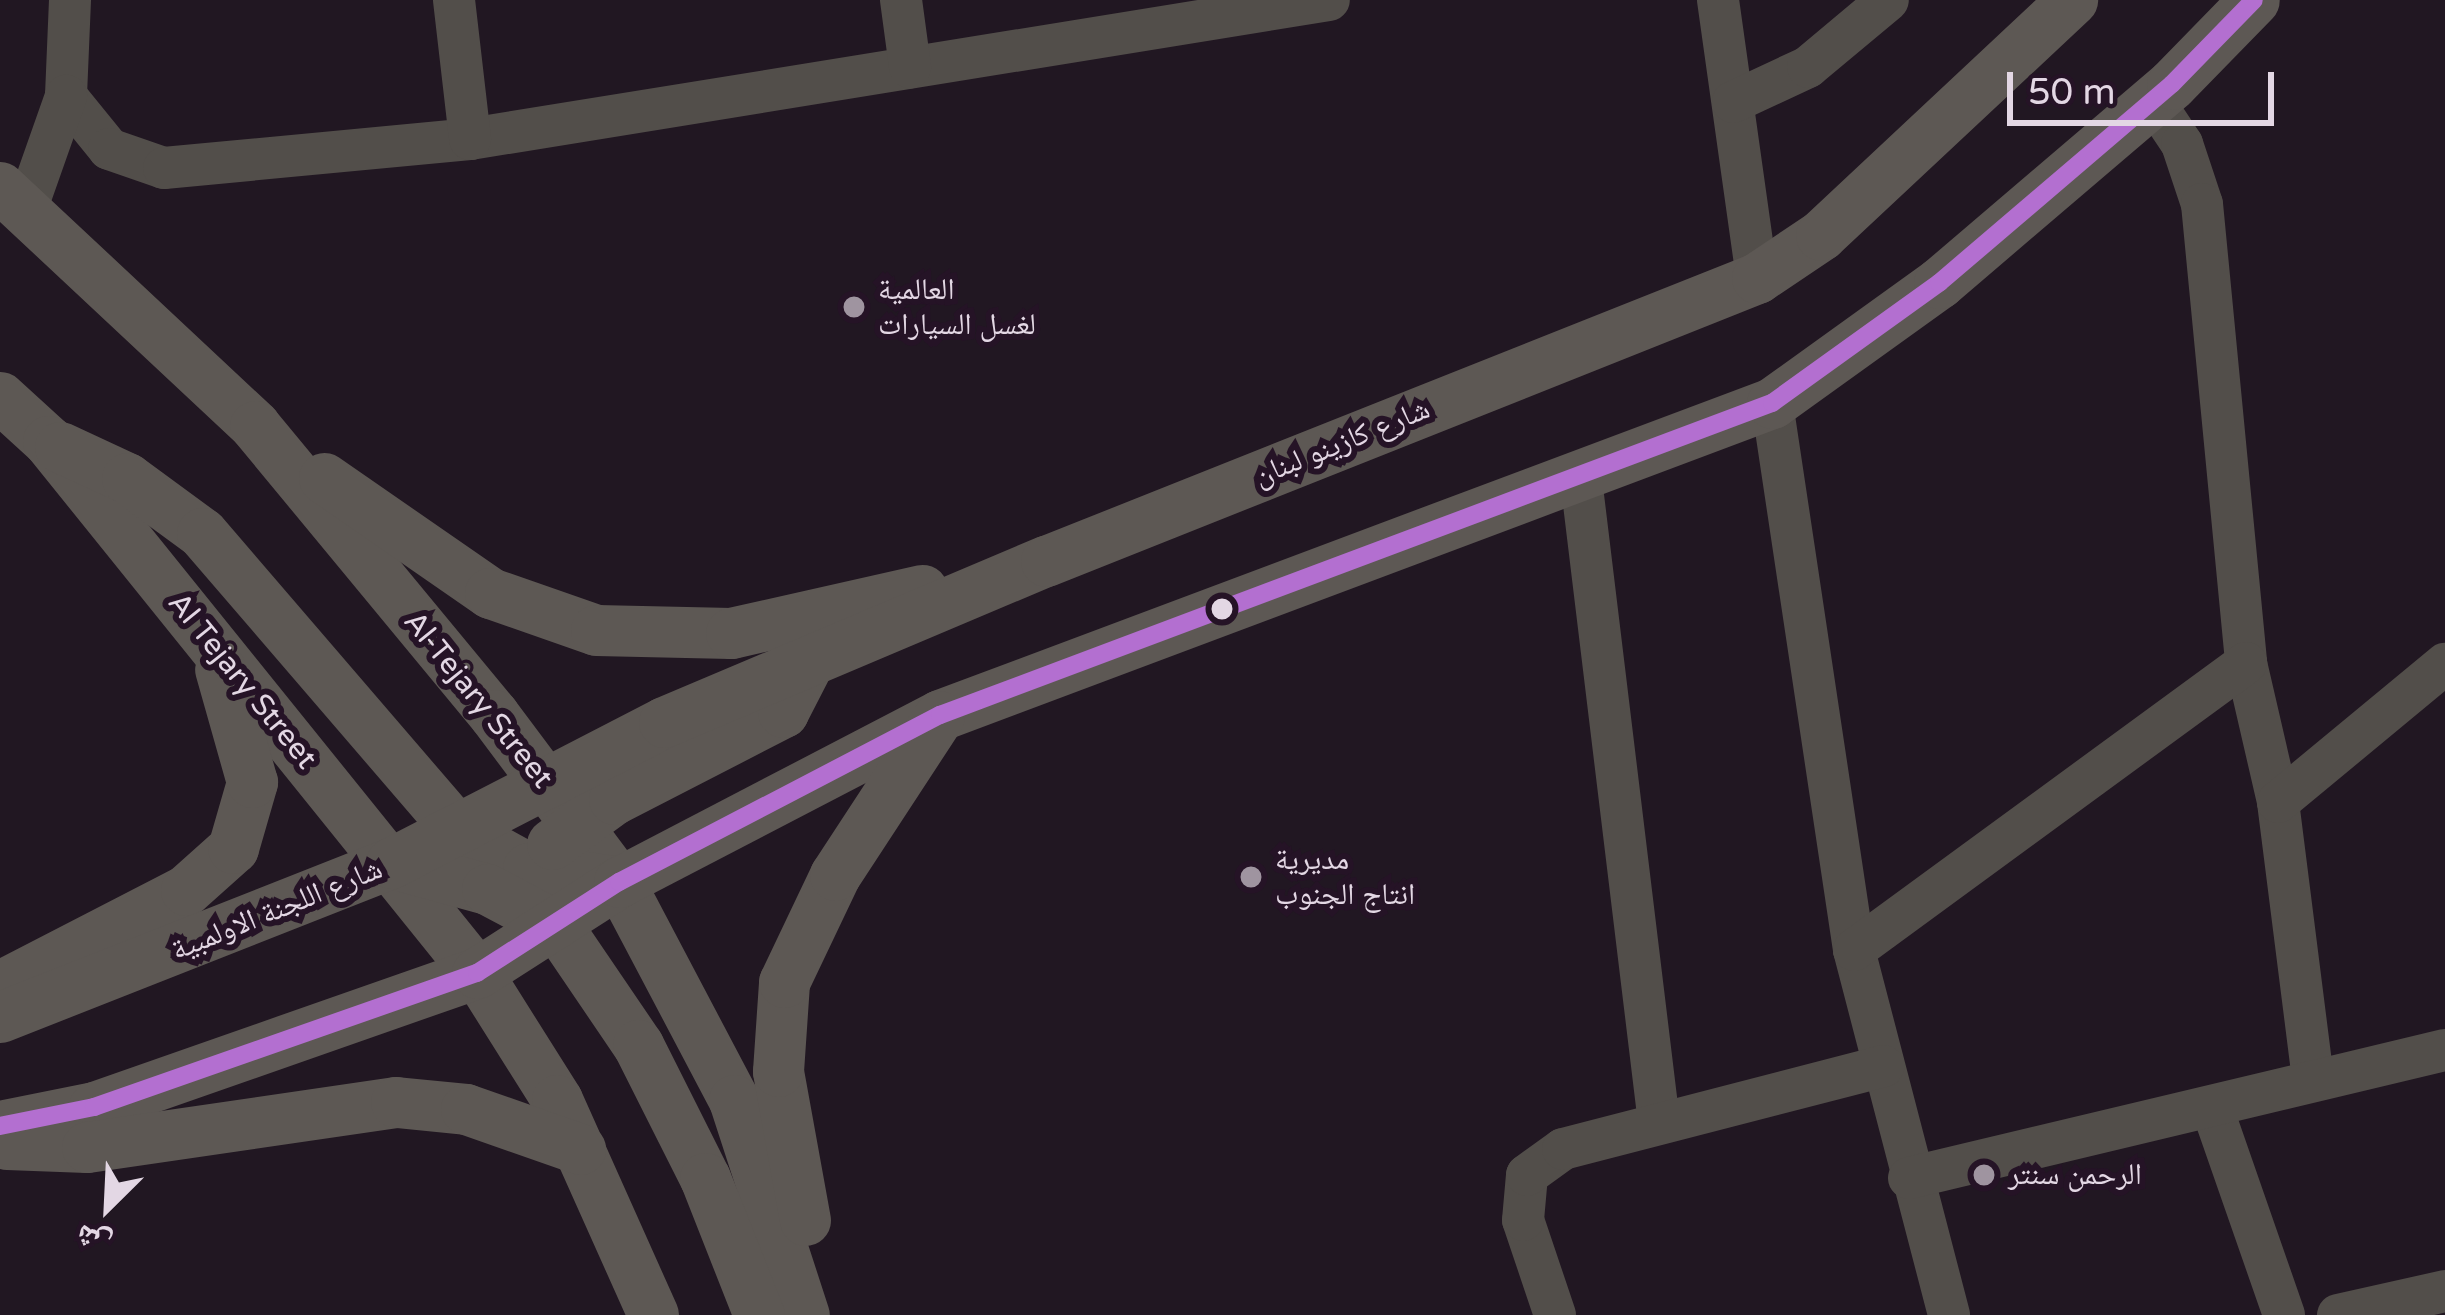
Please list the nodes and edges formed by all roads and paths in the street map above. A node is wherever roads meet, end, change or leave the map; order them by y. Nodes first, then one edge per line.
1 (70, 0) edge
2 (454, 0) edge
3 (902, 0) edge
4 (1328, 0) edge
5 (1718, 0) edge
6 (1888, 0) edge
7 (2072, 0) edge
8 (2254, 0) edge
9 (1248, 6) edge
10 (910, 68) junction
11 (67, 96) junction
12 (2152, 99) junction
13 (1732, 102) junction
14 (470, 140) junction
15 (14, 197) edge
16 (1757, 278) junction
17 (0, 397) edge
18 (1772, 403) junction
19 (255, 426) junction
20 (48, 441) junction
21 (1581, 479) junction
22 (1046, 561) junction
23 (213, 645) junction
24 (2246, 663) junction
25 (2445, 664) edge
26 (806, 668) junction
27 (940, 715) junction
28 (543, 781) junction
29 (2278, 802) junction
30 (574, 822) junction
31 (457, 829) junction
32 (391, 863) junction
33 (619, 882) junction
34 (518, 884) junction
35 (557, 926) junction
36 (1854, 950) junction
37 (477, 973) junction
38 (0, 986) edge
39 (0, 1017) edge
40 (2445, 1050) edge
41 (1883, 1066) junction
42 (2313, 1080) junction
43 (2212, 1108) junction
44 (1659, 1123) junction
45 (0, 1126) edge
46 (0, 1143) edge
47 (580, 1149) junction
48 (1909, 1178) junction
49 (2445, 1291) edge
50 (653, 1315) edge
51 (759, 1315) edge
52 (804, 1315) edge
53 (825, 1315) edge
54 (1555, 1315) edge
55 (1949, 1315) edge
56 (2284, 1315) edge
57 (2338, 1315) edge

1 - 11 street
2 - 14 street
3 - 10 street
4 - 9 street
5 - 13 street
6 - 13 street
7 - 16 main road, شارع كازينو لبنان
8 - 12 main road
9 - 10 street
10 - 14 street
11 - 14 street
11 - 15 street
12 - 18 main road
12 - 24 street
13 - 16 street
15 - 19 main road, Al-Tejary Street
16 - 22 main road, شارع كازينو لبنان
17 - 20 main road, Al Tejary Street
18 - 21 main road
18 - 36 street
19 - 22 main road
19 - 28 main road, Al-Tejary Street
20 - 23 main road, Al Tejary Street
20 - 31 main road
21 - 27 main road
21 - 44 street
22 - 26 main road, شارع كازينو لبنان
23 - 32 main road, Al Tejary Street
23 - 38 main road
24 - 29 street
24 - 36 street
25 - 29 street
26 - 28 main road, شارع كازينو لبنان
26 - 30 main road
27 - 33 main road
27 - 53 main road
28 - 30 main road, Al-Tejary Street
28 - 31 main road, شارع اللجنة الاولمبية
29 - 42 street
30 - 33 main road, Al-Tejary Street
30 - 34 main road
31 - 32 main road, شارع اللجنة الاولمبية
31 - 34 main road
32 - 34 main road
32 - 37 main road, Al Tejary Street
32 - 39 main road, شارع اللجنة الاولمبية
33 - 34 main road
33 - 35 main road
33 - 52 main road, Al-Tejary Street
34 - 35 main road
34 - 37 main road
35 - 37 main road
35 - 51 main road
36 - 41 street
37 - 45 main road
37 - 47 main road
40 - 42 street
41 - 44 street
41 - 48 street
42 - 43 street
43 - 48 street
43 - 56 street
44 - 54 street
46 - 47 main road
47 - 50 main road
48 - 55 street
49 - 57 street

